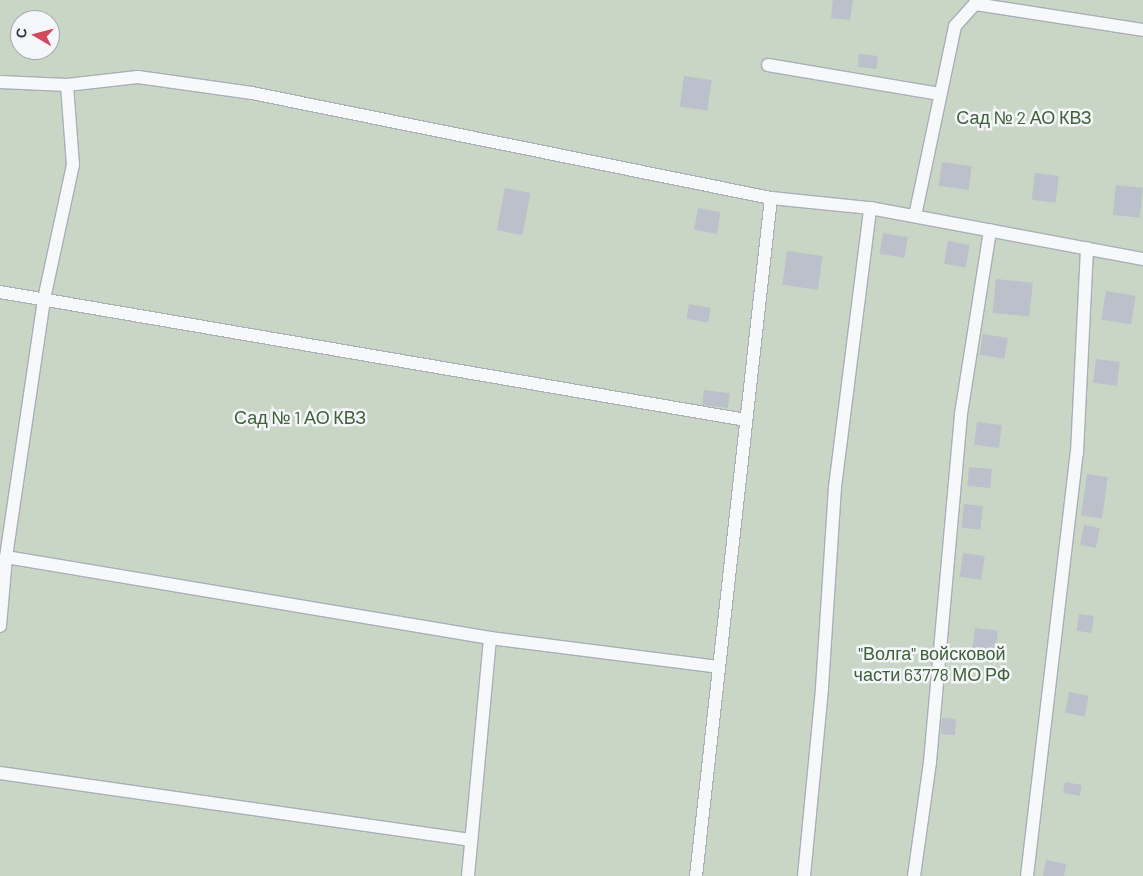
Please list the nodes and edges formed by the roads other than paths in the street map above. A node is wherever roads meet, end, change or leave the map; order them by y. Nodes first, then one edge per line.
1 (1143, 30) edge
2 (768, 65) dead end
3 (0, 82) edge
4 (66, 85) junction
5 (940, 94) junction
6 (770, 198) junction
7 (870, 208) junction
8 (915, 216) junction
9 (990, 230) junction
10 (1087, 248) junction
11 (1143, 259) edge
12 (0, 292) edge
13 (44, 299) junction
14 (746, 420) junction
15 (6, 557) junction
16 (0, 626) edge
17 (490, 638) junction
18 (718, 667) junction
19 (0, 773) edge
20 (471, 840) junction
21 (468, 876) edge
22 (696, 876) edge
23 (804, 876) edge
24 (914, 876) edge
25 (1027, 876) edge

1 - 5 lane
2 - 5 lane
3 - 4 lane
4 - 6 lane
4 - 13 lane
5 - 8 lane
6 - 7 lane
6 - 14 lane
7 - 8 lane
7 - 23 lane
8 - 9 lane
9 - 10 lane
9 - 24 lane
10 - 11 lane
10 - 25 lane
12 - 13 lane
13 - 14 lane
13 - 15 lane
14 - 18 lane
15 - 16 lane
15 - 17 lane
17 - 18 lane
17 - 20 lane
18 - 22 lane
19 - 20 lane
20 - 21 lane

